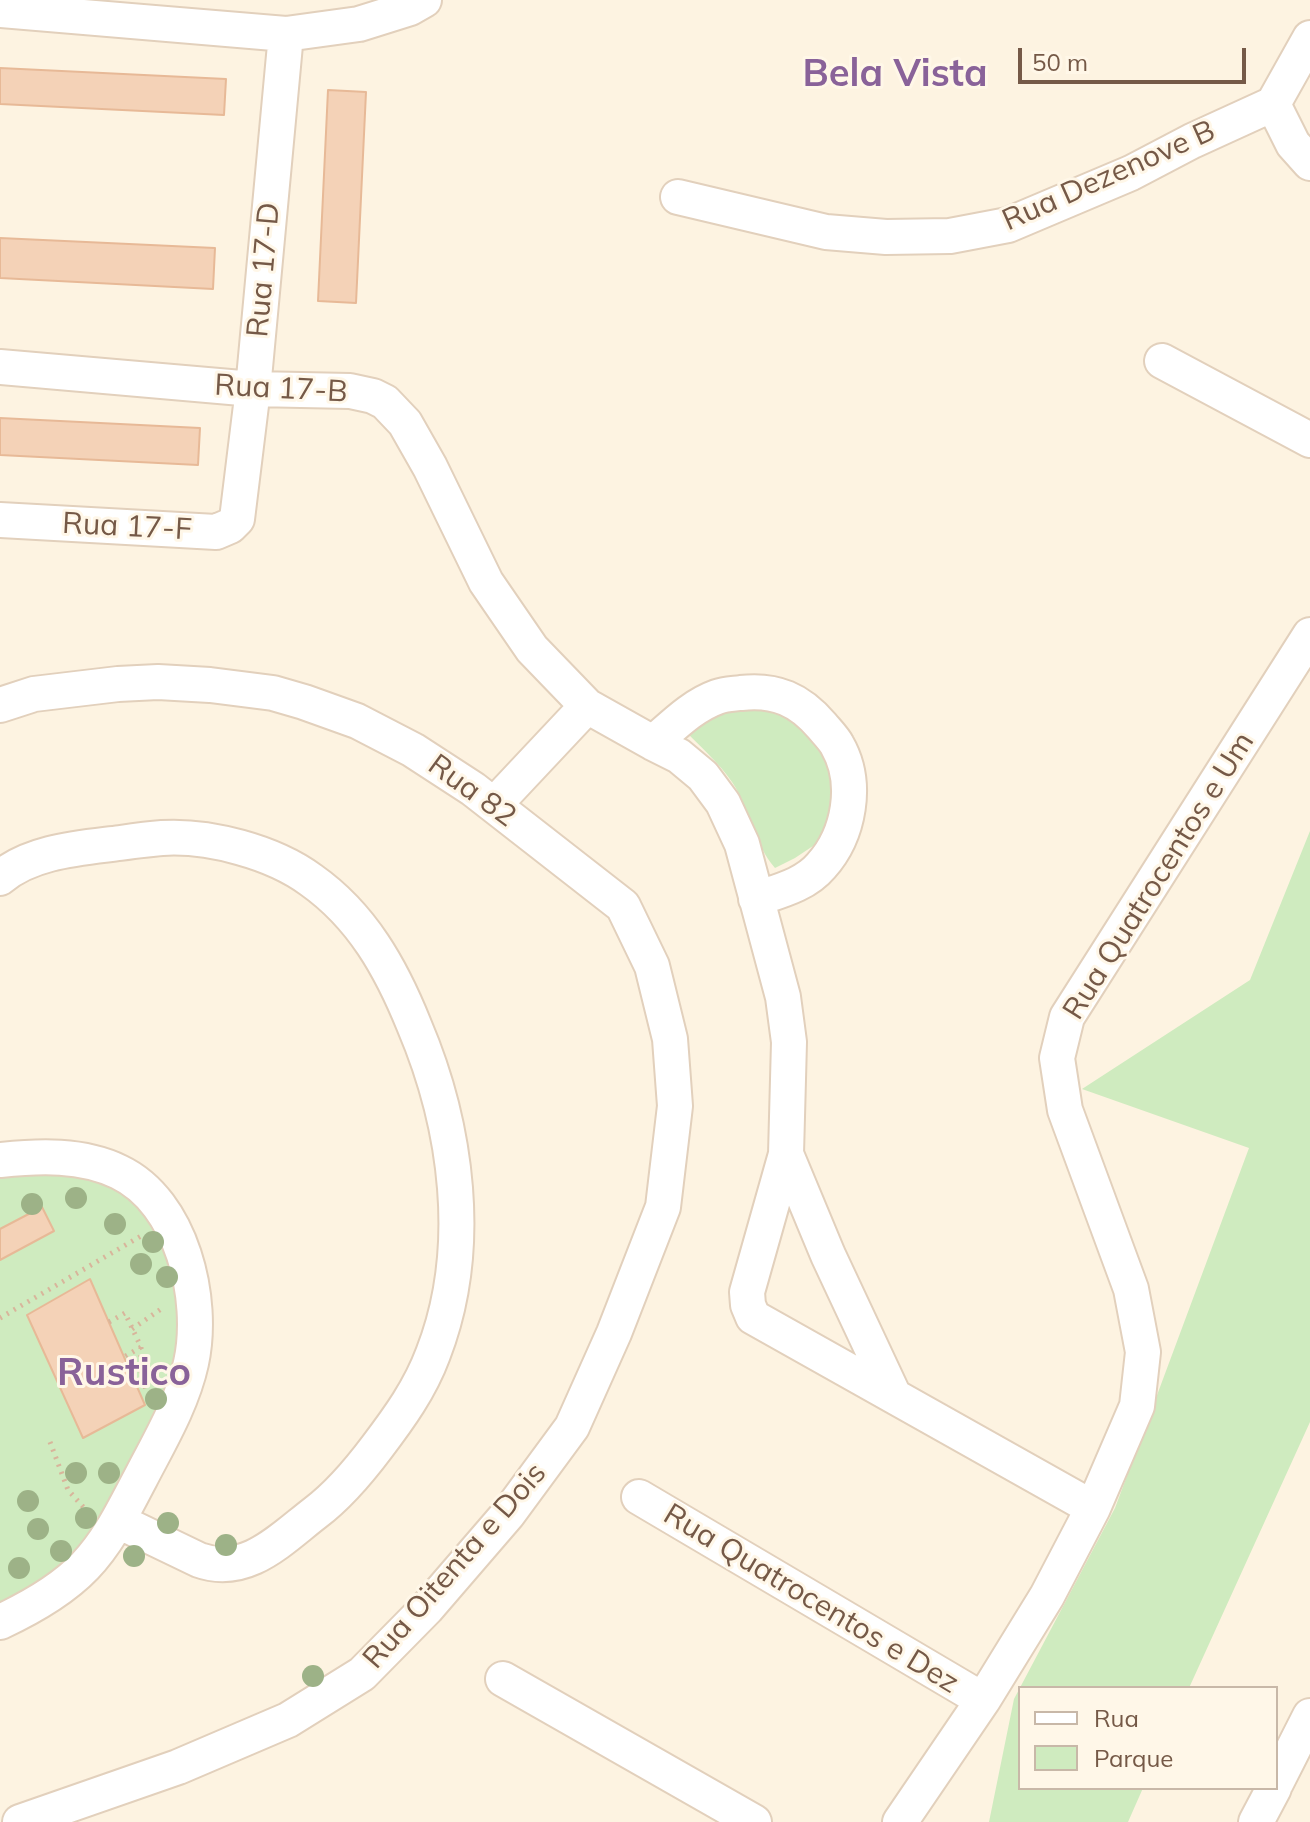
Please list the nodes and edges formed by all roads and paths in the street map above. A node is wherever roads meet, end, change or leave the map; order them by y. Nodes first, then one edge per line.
1 (424, 0) edge
2 (0, 10) edge
3 (286, 34) junction
4 (1310, 38) edge
5 (1273, 104) junction
6 (1310, 163) edge
7 (678, 197) dead end
8 (1162, 361) dead end
9 (0, 367) edge
10 (253, 389) junction
11 (1310, 440) edge
12 (240, 505) joint
13 (0, 520) edge
14 (1310, 635) edge
15 (0, 705) edge
16 (587, 706) junction
17 (653, 743) junction
18 (494, 805) junction
19 (0, 878) edge
20 (756, 899) junction
21 (786, 1154) junction
22 (0, 1160) edge
23 (663, 1207) joint
24 (168, 1220) junction
25 (0, 1318) edge
26 (109, 1322) dead end
27 (124, 1357) dead end
28 (894, 1396) junction
29 (50, 1442) dead end
30 (639, 1497) dead end
31 (1093, 1508) junction
32 (114, 1527) junction
33 (0, 1622) edge
34 (503, 1679) dead end
35 (983, 1700) junction
36 (1310, 1716) edge
37 (1278, 1780) edge
38 (1273, 1790) edge
39 (20, 1822) edge
40 (754, 1822) edge
41 (900, 1822) edge
42 (1256, 1822) edge

1 - 3 street
2 - 3 street
3 - 10 street, Rua 17-D
4 - 5 street
5 - 6 street
5 - 7 street, Rua Dezenove B
8 - 11 street
9 - 10 street, Rua 17-B
10 - 12 street, Rua 17-D
10 - 16 street, Rua 17-B
12 - 13 street, Rua 17-F
14 - 31 street, Rua Quatrocentos e Um
15 - 18 street, Rua 82
16 - 17 street, Rua 17-B
16 - 18 street
17 - 20 street, Rua 17-B
17 - 20 street
18 - 23 street, Rua 82
19 - 32 street
20 - 21 street, Rua 17-B
21 - 28 street
21 - 28 street
22 - 24 street
23 - 39 street, Rua Oitenta e Dois
24 - 25 path
24 - 32 street
26 - 27 path
28 - 31 street
29 - 32 path
30 - 35 street, Rua Quatrocentos e Dez
31 - 35 street, Rua Quatrocentos e Um
32 - 33 street
34 - 40 street
35 - 41 street, Rua Quatrocentos e Um
36 - 37 street
38 - 42 street

